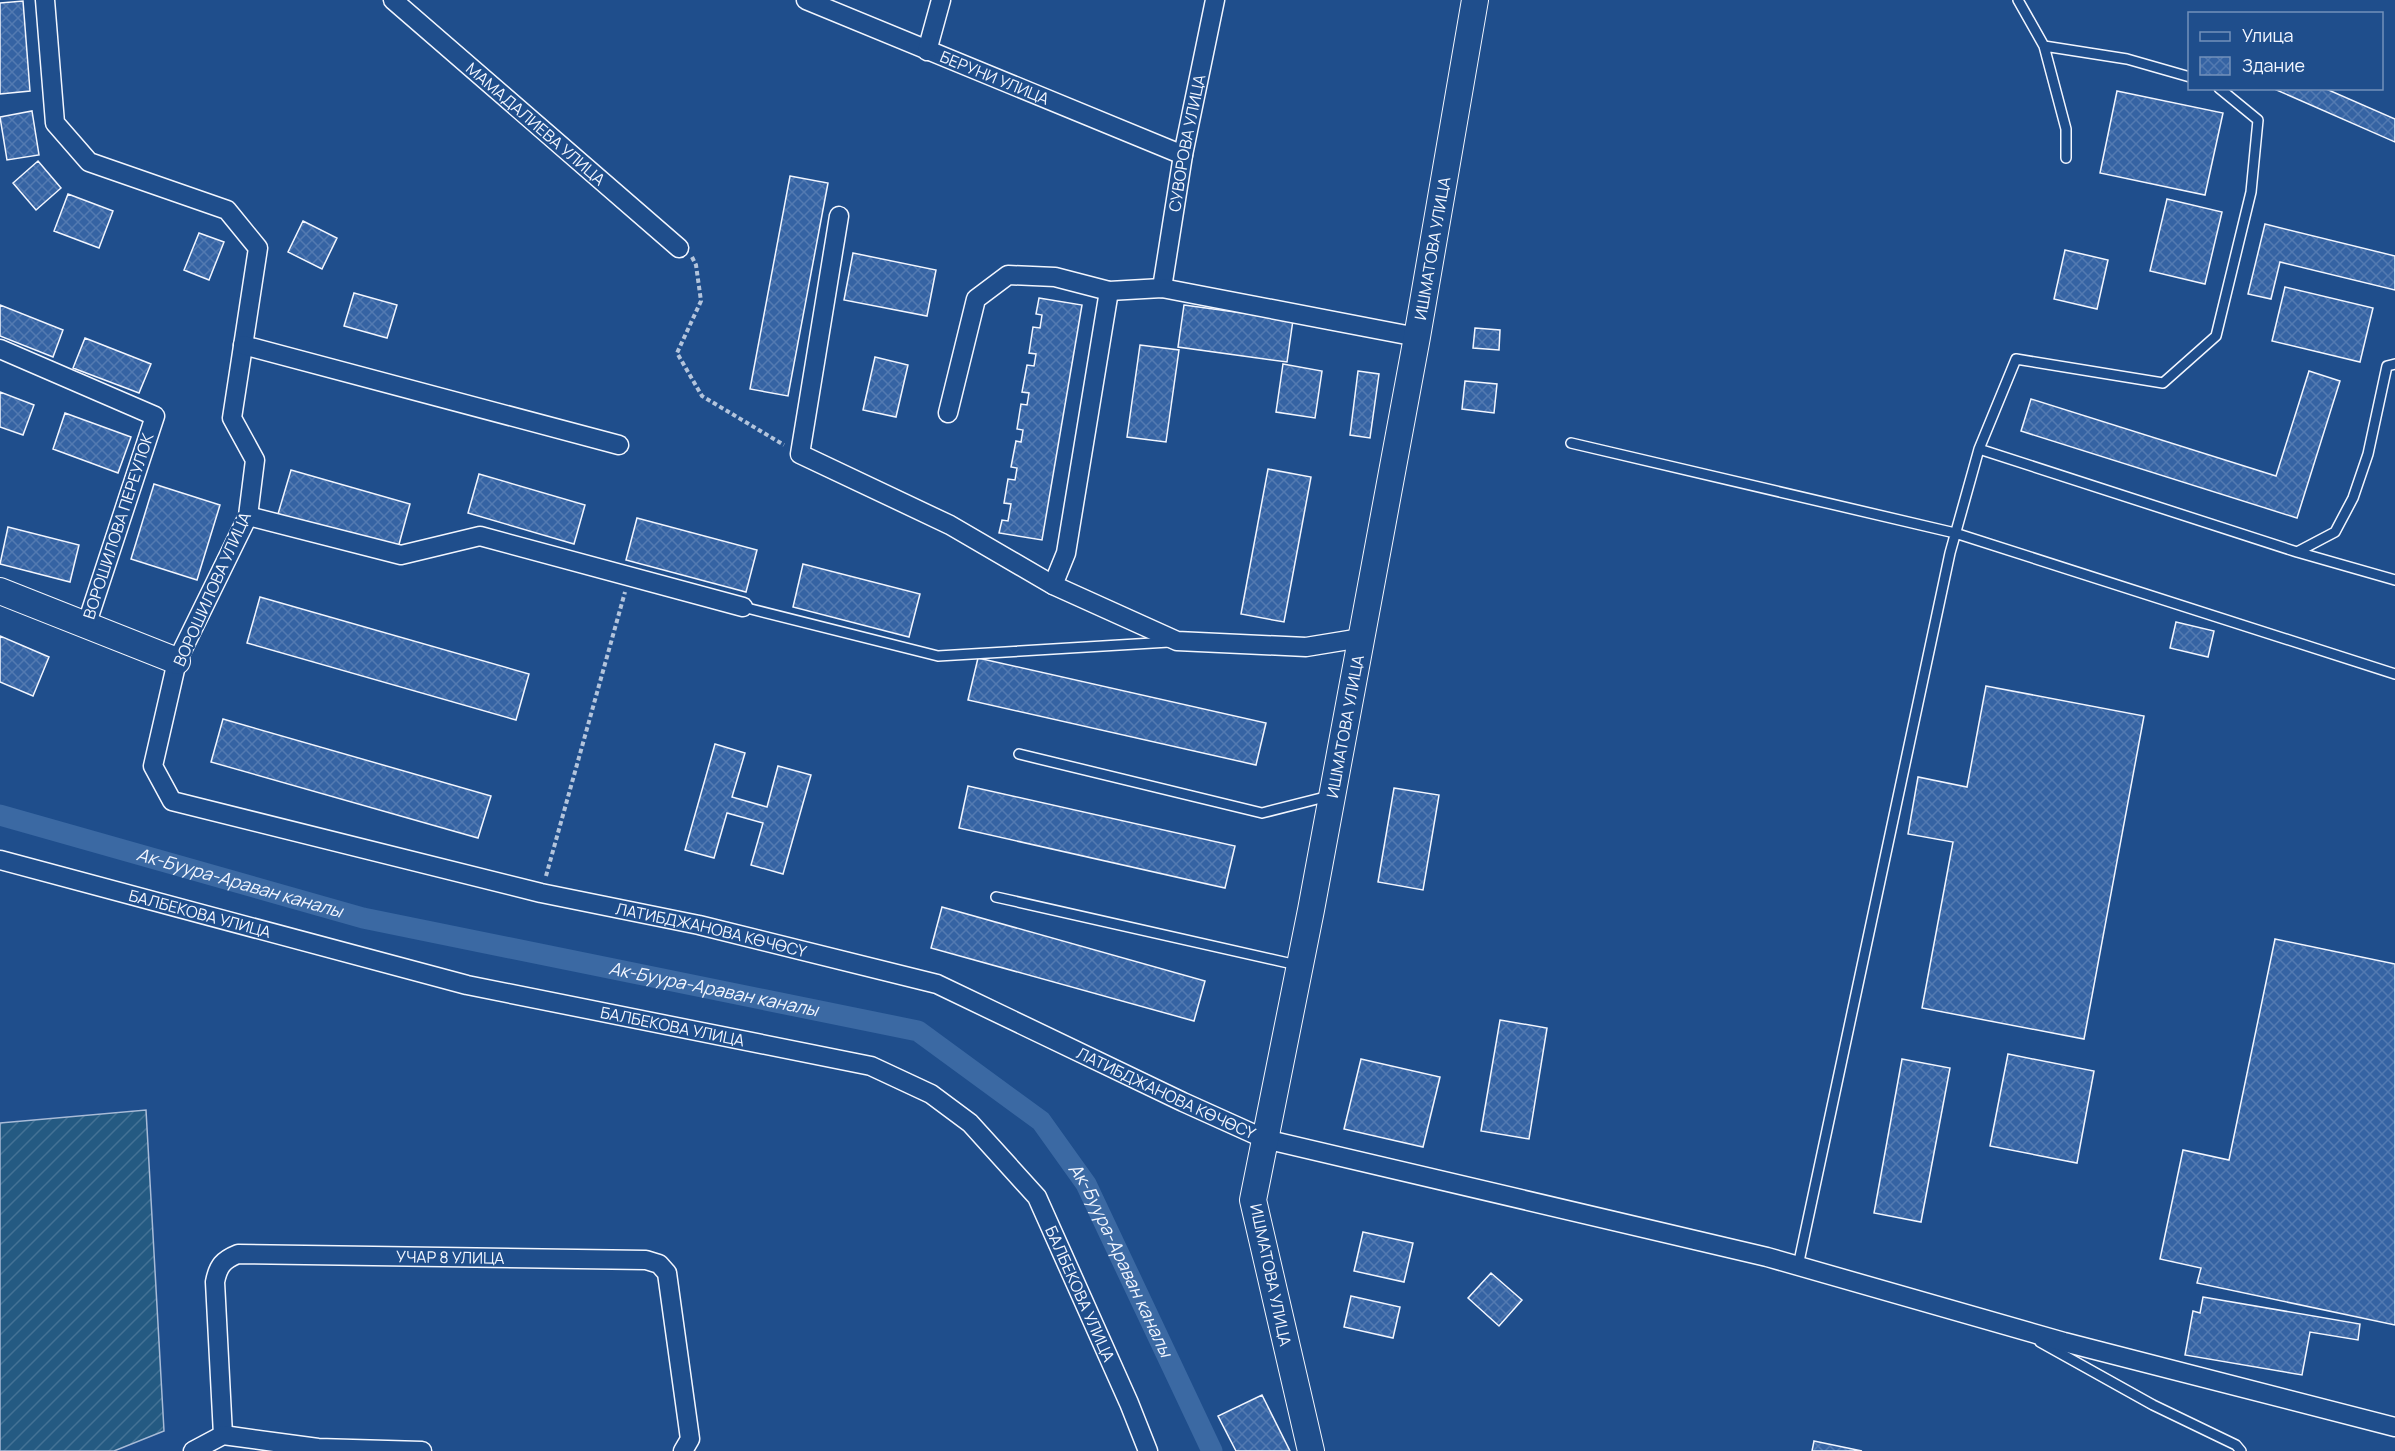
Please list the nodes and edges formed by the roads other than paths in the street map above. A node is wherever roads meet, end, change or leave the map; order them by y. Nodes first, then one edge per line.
1 (45, 0) edge
2 (393, 0) edge
3 (806, 0) edge
4 (940, 0) edge
5 (1215, 0) edge
6 (1474, 0) edge
7 (2018, 0) edge
8 (2044, 46) junction
9 (927, 51) junction
10 (2188, 76) edge
11 (2221, 90) edge
12 (1183, 155) junction
13 (2066, 158) dead end
14 (839, 216) dead end
15 (679, 248) road end
16 (1162, 288) junction
17 (1109, 291) junction
18 (1417, 337) junction
19 (243, 345) junction
20 (0, 349) edge
21 (2395, 364) edge
22 (948, 413) dead end
23 (1571, 443) dead end
24 (619, 445) dead end
25 (1979, 449) junction
26 (248, 516) junction
27 (1955, 533) junction
28 (2297, 552) junction
29 (2395, 580) edge
30 (1053, 585) junction
31 (0, 591) edge
32 (743, 607) joint
33 (86, 627) junction
34 (1361, 638) junction
35 (1177, 641) junction
36 (177, 661) junction
37 (2395, 674) edge
38 (1019, 754) dead end
39 (153, 766) joint
40 (1332, 795) junction
41 (0, 860) edge
42 (996, 897) dead end
43 (1300, 965) junction
44 (1265, 1139) junction
45 (1798, 1266) junction
46 (2015, 1328) junction
47 (2395, 1427) edge
48 (223, 1435) junction
49 (194, 1451) edge
50 (422, 1451) edge
51 (683, 1451) edge
52 (1148, 1451) edge
53 (1311, 1451) edge
54 (2241, 1451) edge

1 - 19 street, ВОРОШИЛОВА УЛИЦА
2 - 15 street, МАМАДАЛИЕВА УЛИЦА
3 - 9 street, БЕРУНИ УЛИЦА
4 - 9 street
5 - 12 street, СУВОРОВА УЛИЦА
6 - 18 main road, ИШМАТОВА УЛИЦА
7 - 8 lane
8 - 10 lane
8 - 13 lane
9 - 12 street, БЕРУНИ УЛИЦА
11 - 25 lane
12 - 16 street, СУВОРОВА УЛИЦА
14 - 30 street
16 - 17 street
16 - 18 street
17 - 22 street
17 - 30 street
18 - 34 main road, ИШМАТОВА УЛИЦА
19 - 24 street
19 - 26 street, ВОРОШИЛОВА УЛИЦА
20 - 33 street, ВОРОШИЛОВА ПЕРЕУЛОК
21 - 28 lane
23 - 27 lane
25 - 27 lane
25 - 28 lane
26 - 32 street
26 - 36 street, ВОРОШИЛОВА УЛИЦА
27 - 37 lane
27 - 45 lane
28 - 29 lane
30 - 35 street
31 - 33 main road
32 - 35 lane
33 - 36 main road
34 - 35 street
34 - 40 main road, ИШМАТОВА УЛИЦА
36 - 39 street, ВОРОШИЛОВА УЛИЦА
38 - 40 lane
39 - 44 street, ЛАТИБДЖАНОВА КӨЧӨСҮ
40 - 43 main road, ИШМАТОВА УЛИЦА
41 - 52 street, БАЛБЕКОВА УЛИЦА
42 - 43 lane
43 - 44 main road, ИШМАТОВА УЛИЦА
44 - 45 street, ЛАТИБДЖАНОВА КӨЧӨСҮ
44 - 53 main road, ИШМАТОВА УЛИЦА
45 - 46 street, ЛАТИБДЖАНОВА КӨЧӨСҮ
46 - 47 street, ЛАТИБДЖАНОВА КӨЧӨСҮ
46 - 54 lane
48 - 49 street
48 - 50 street
48 - 51 street, УЧАР 8 УЛИЦА

